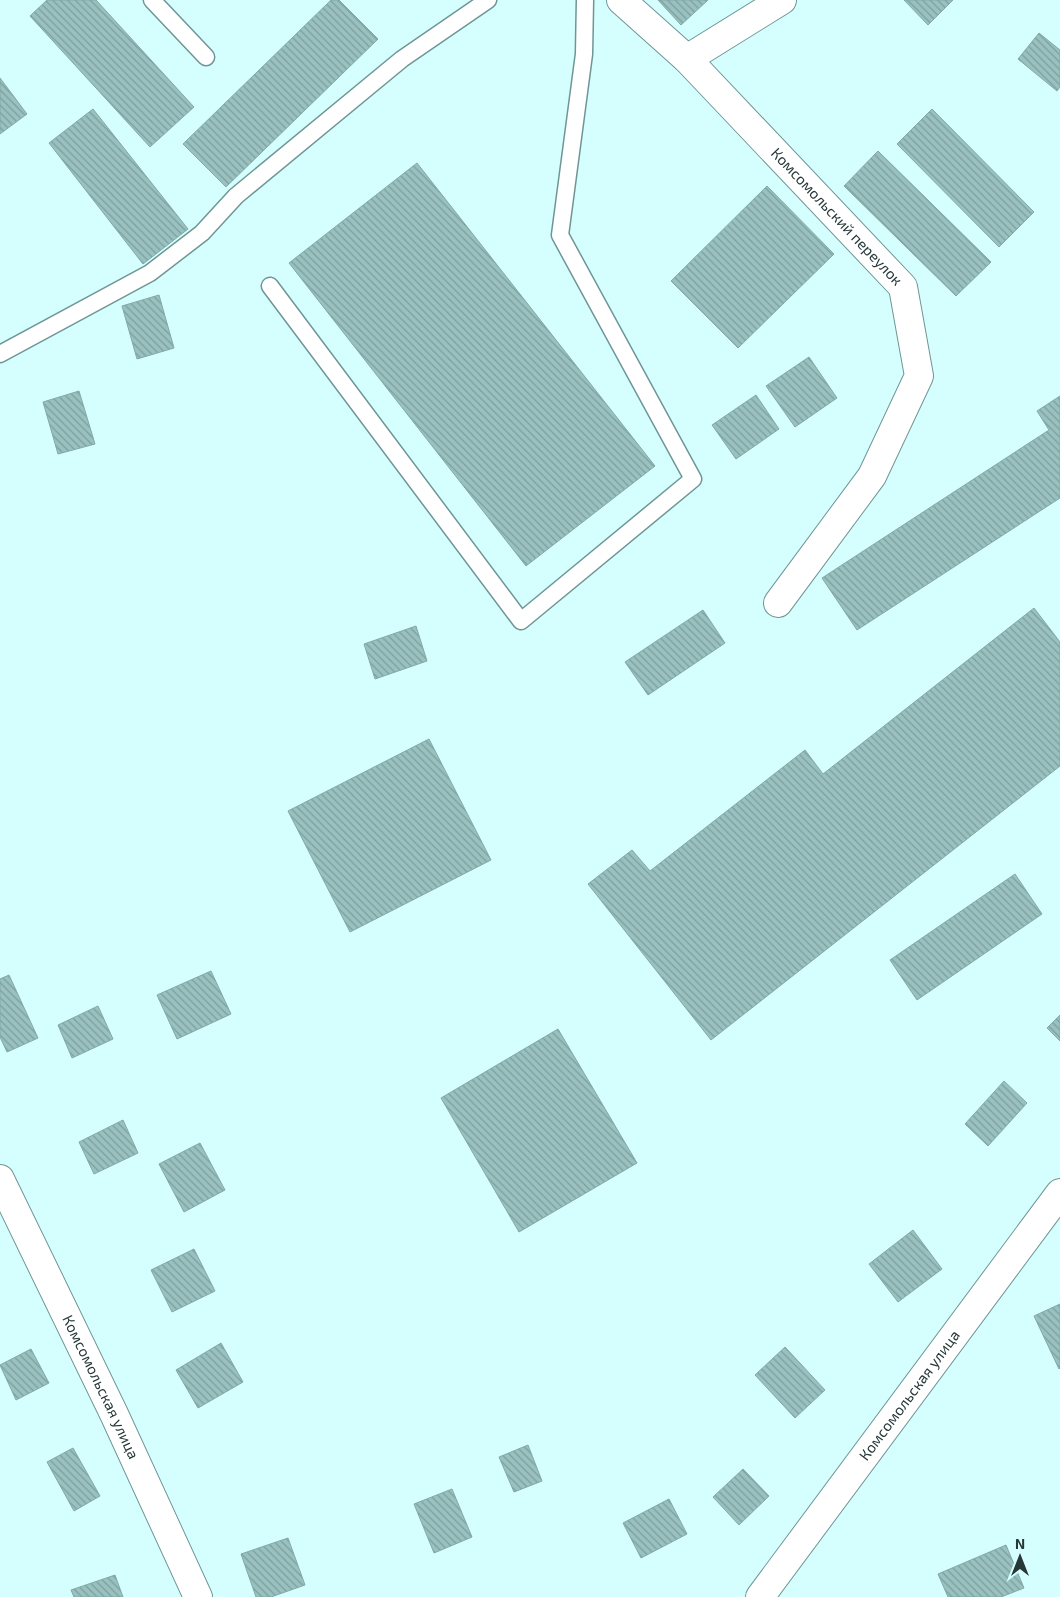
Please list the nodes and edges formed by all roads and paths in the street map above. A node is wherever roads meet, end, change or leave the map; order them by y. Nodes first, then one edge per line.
1 (152, 0) edge
2 (488, 0) edge
3 (585, 0) edge
4 (621, 0) edge
5 (782, 0) edge
6 (206, 56) dead end
7 (687, 58) junction
8 (270, 286) dead end
9 (0, 354) edge
10 (778, 603) dead end
11 (0, 1178) edge
12 (1060, 1193) edge
13 (198, 1597) edge
14 (760, 1597) edge

1 - 6 lane
2 - 9 lane
3 - 8 lane
4 - 7 street, Комсомольский переулок
5 - 7 street
7 - 10 street, Комсомольский переулок
11 - 13 street, Комсомольская улица
12 - 14 street, Комсомольская улица

